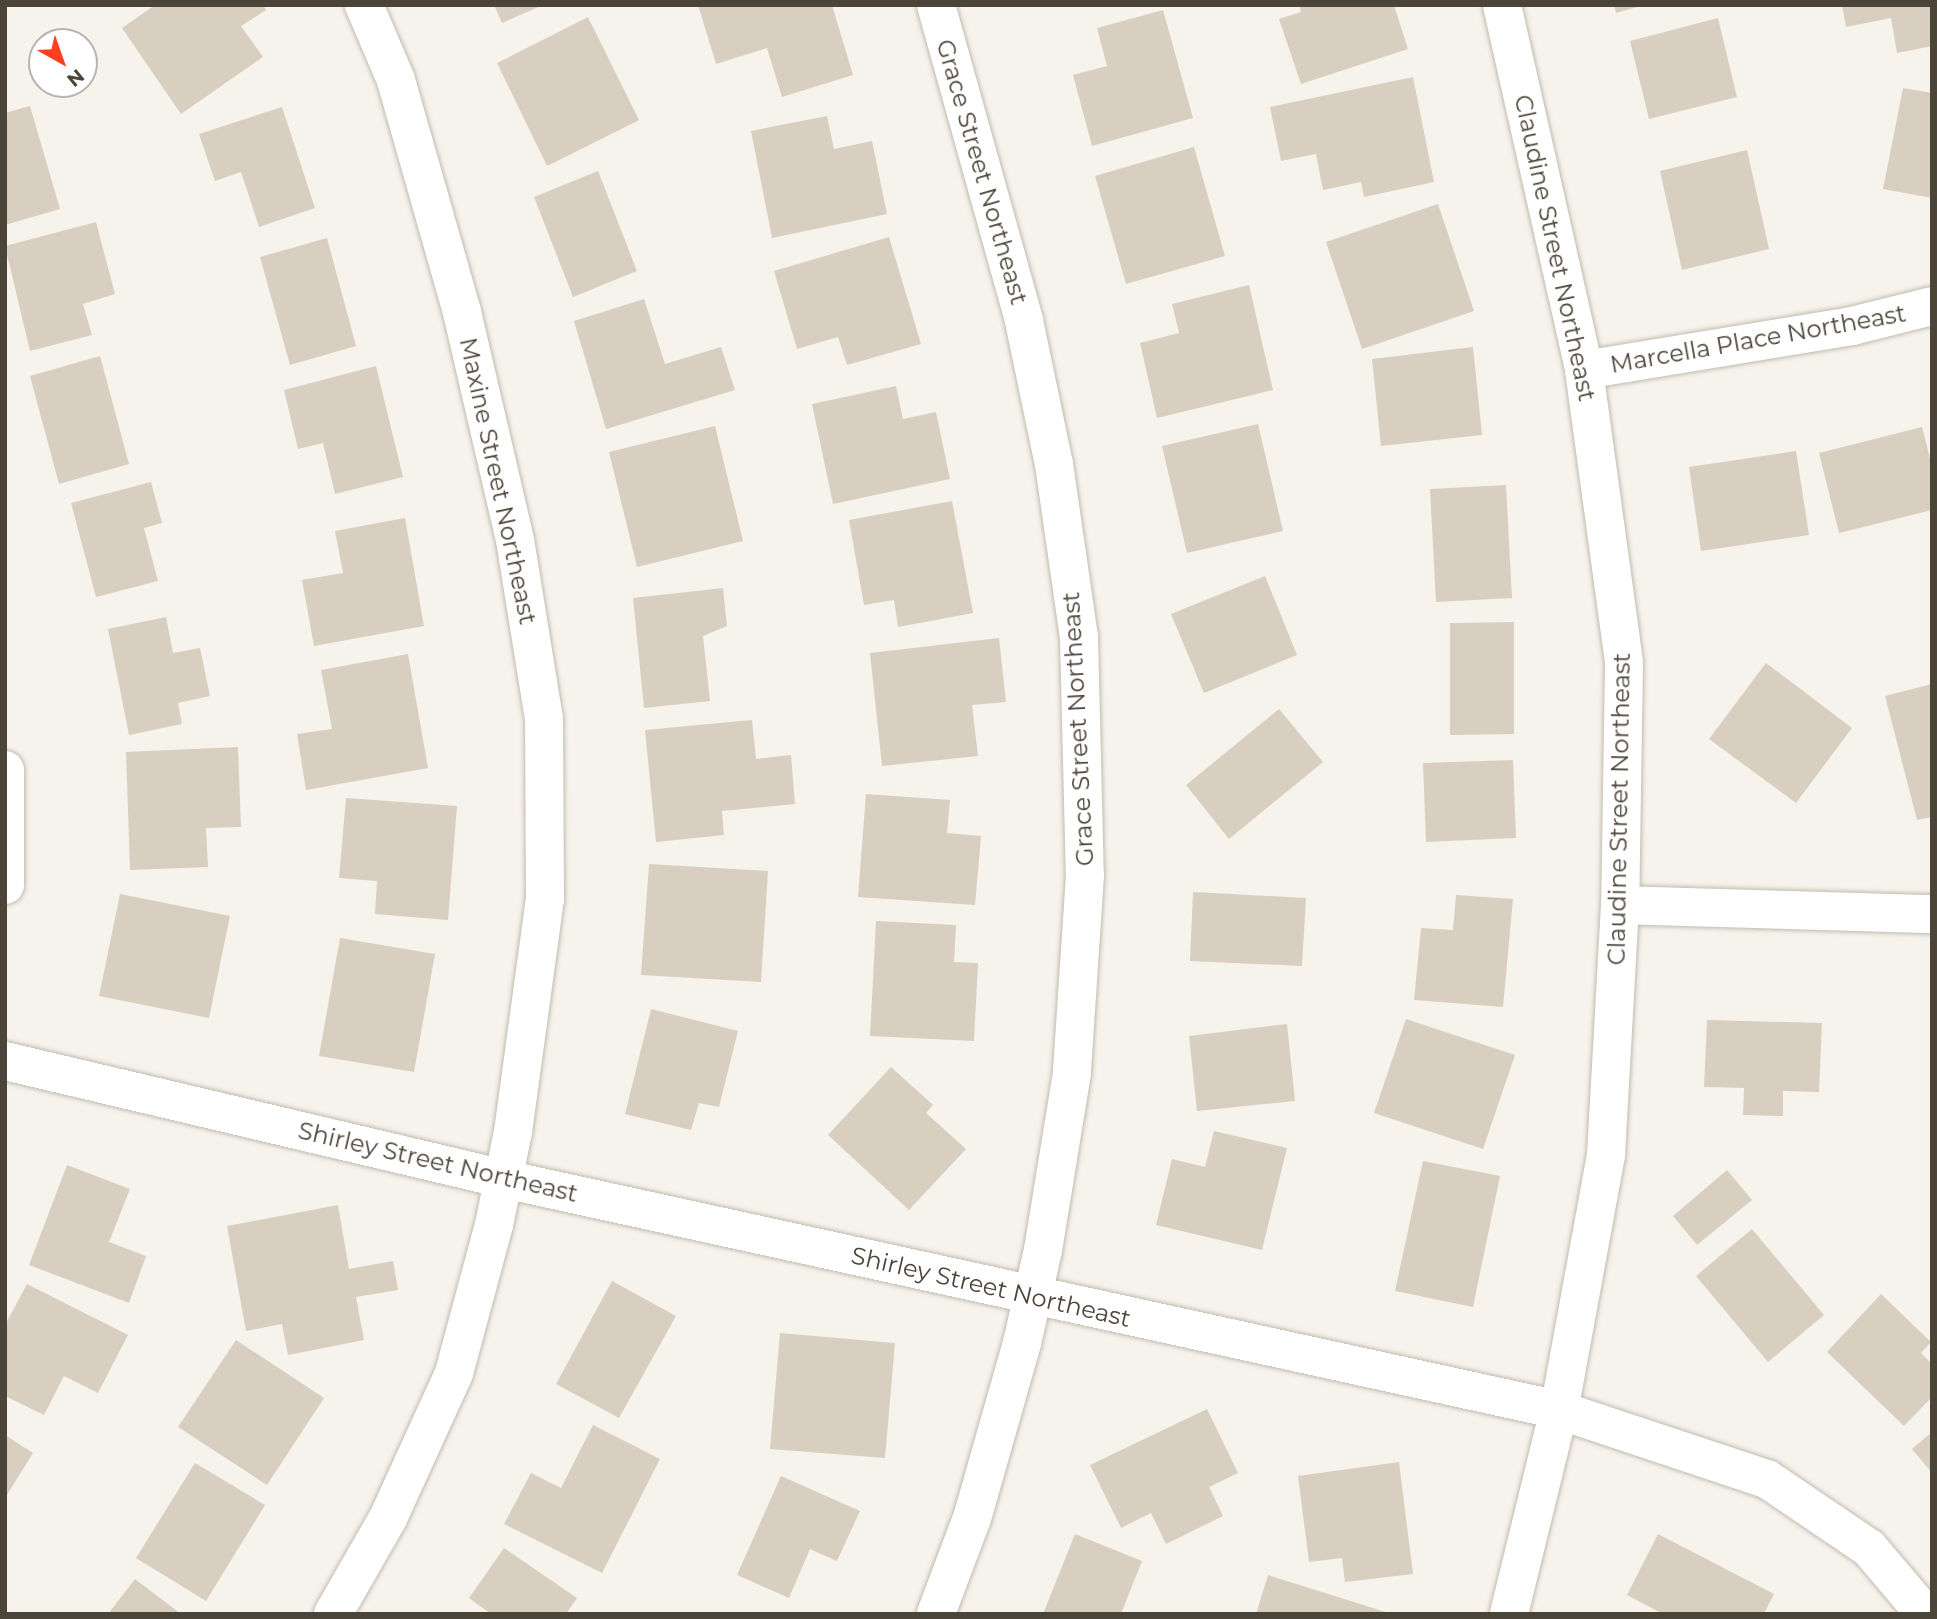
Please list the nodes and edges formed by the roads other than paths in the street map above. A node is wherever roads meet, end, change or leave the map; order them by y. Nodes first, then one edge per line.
1 (364, 5) edge
2 (936, 5) edge
3 (1502, 5) edge
4 (1932, 306) edge
5 (1584, 370) junction
6 (5, 770) edge
7 (5, 885) edge
8 (1620, 905) junction
9 (1932, 914) edge
10 (5, 1061) edge
11 (504, 1179) junction
12 (1033, 1297) junction
13 (1559, 1410) junction
14 (333, 1614) edge
15 (936, 1614) edge
16 (1509, 1614) edge
17 (1926, 1614) edge

1 - 11 street, Maxine Street Northeast
2 - 12 street, Grace Street Northeast
3 - 5 street, Claudine Street Northeast
4 - 5 street, Marcella Place Northeast
5 - 8 street, Claudine Street Northeast
6 - 7 street
8 - 9 street
8 - 13 street, Claudine Street Northeast
10 - 11 street, Shirley Street Northeast
11 - 12 street, Shirley Street Northeast
11 - 14 street, Maxine Street Northeast
12 - 13 street, Shirley Street Northeast
12 - 15 street, Grace Street Northeast
13 - 16 street, Claudine Street Northeast
13 - 17 street, Shirley Street Northeast

